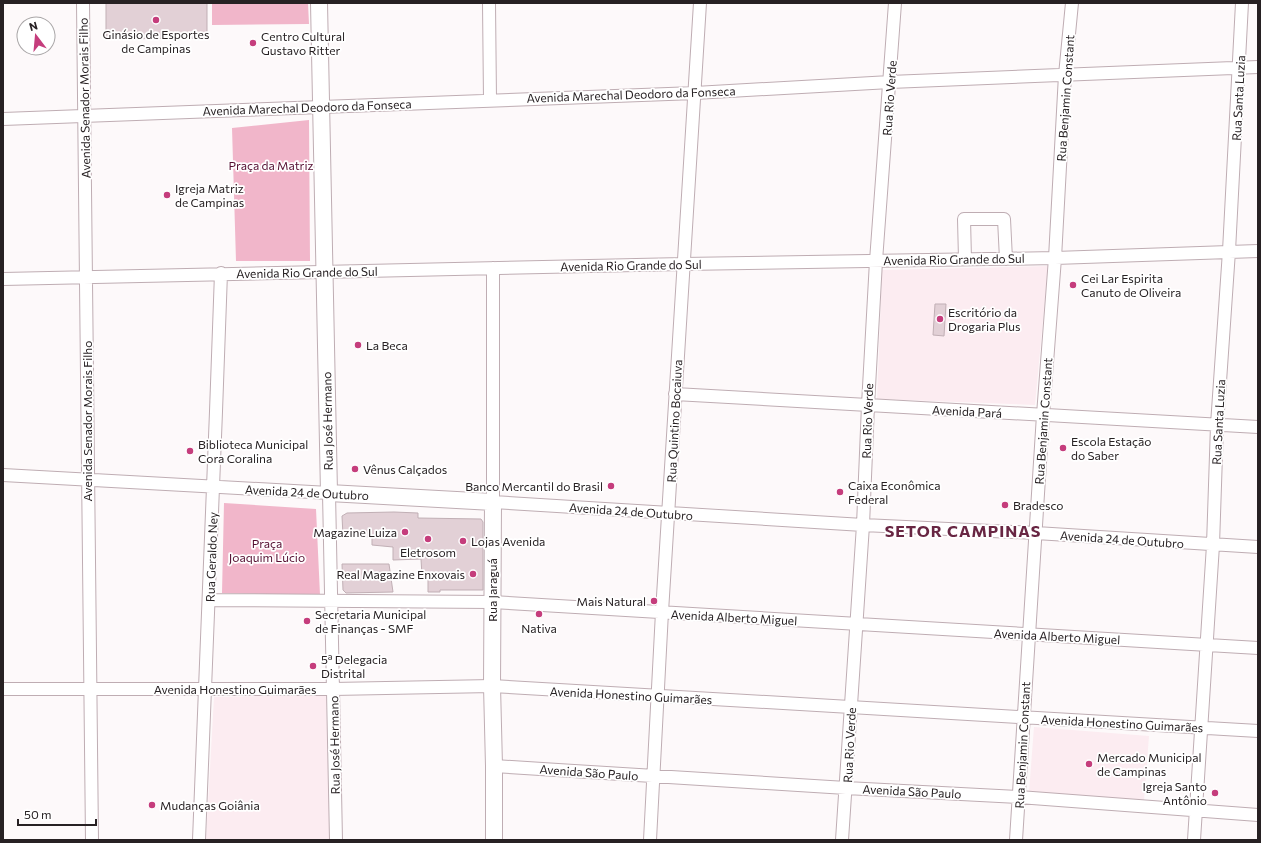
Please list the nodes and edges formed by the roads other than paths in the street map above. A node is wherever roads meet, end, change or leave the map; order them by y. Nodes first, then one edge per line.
1 (82, 3) edge
2 (318, 3) edge
3 (490, 3) edge
4 (700, 3) edge
5 (895, 3) edge
6 (1072, 3) edge
7 (1242, 3) edge
8 (1258, 67) edge
9 (1240, 68) junction
10 (1065, 75) junction
11 (890, 82) junction
12 (695, 92) junction
13 (490, 100) junction
14 (321, 106) junction
15 (84, 116) junction
16 (3, 119) edge
17 (1229, 251) junction
18 (1258, 251) edge
19 (1006, 258) junction
20 (1055, 258) junction
21 (965, 259) junction
22 (876, 261) junction
23 (683, 264) junction
24 (493, 268) junction
25 (324, 272) junction
26 (221, 274) junction
27 (87, 277) junction
28 (3, 279) edge
29 (675, 394) junction
30 (868, 405) junction
31 (1043, 415) junction
32 (1217, 425) junction
33 (1258, 427) edge
34 (3, 475) edge
35 (88, 480) junction
36 (213, 487) junction
37 (329, 493) junction
38 (493, 502) junction
39 (668, 513) junction
40 (864, 525) junction
41 (1036, 533) junction
42 (1213, 545) junction
43 (1258, 548) edge
44 (209, 600) junction
45 (331, 601) junction
46 (492, 602) junction
47 (662, 612) junction
48 (856, 624) junction
49 (1029, 634) junction
50 (1206, 645) junction
51 (1258, 648) edge
52 (492, 686) junction
53 (3, 689) edge
54 (90, 689) junction
55 (206, 689) junction
56 (333, 689) junction
57 (658, 696) junction
58 (851, 708) junction
59 (1024, 718) junction
60 (1201, 728) junction
61 (1258, 731) edge
62 (494, 766) junction
63 (653, 776) junction
64 (846, 788) junction
65 (1019, 797) junction
66 (1196, 811) junction
67 (1258, 815) edge
68 (92, 840) edge
69 (199, 840) edge
70 (336, 840) edge
71 (494, 840) edge
72 (650, 840) edge
73 (842, 840) edge
74 (1016, 840) edge
75 (1194, 840) edge

1 - 15 street, Avenida Senador Morais Filho
2 - 14 main road, Rua José Hermano
3 - 13 street
4 - 12 street, Rua Quintino Bocaiuva
5 - 11 street, Rua Rio Verde
6 - 10 street, Rua Benjamin Constant
7 - 9 street, Rua Santa Luzia
8 - 9 street, Avenida Marechal Deodoro da Fonseca
9 - 10 street, Avenida Marechal Deodoro da Fonseca
9 - 17 street, Rua Santa Luzia
10 - 11 street, Avenida Marechal Deodoro da Fonseca
10 - 20 street, Rua Benjamin Constant
11 - 12 street, Avenida Marechal Deodoro da Fonseca
11 - 22 street, Rua Rio Verde
12 - 13 street, Avenida Marechal Deodoro da Fonseca
12 - 23 street, Rua Quintino Bocaiuva
13 - 14 street, Avenida Marechal Deodoro da Fonseca
14 - 15 street, Avenida Marechal Deodoro da Fonseca
14 - 25 main road, Rua José Hermano
15 - 16 street, Avenida Marechal Deodoro da Fonseca
15 - 27 street, Avenida Senador Morais Filho
17 - 18 street, Avenida Rio Grande do Sul
17 - 20 street, Avenida Rio Grande do Sul
17 - 32 street, Rua Santa Luzia
19 - 20 street, Avenida Rio Grande do Sul
19 - 21 street, Avenida Rio Grande do Sul
19 - 21 street
20 - 31 street, Rua Benjamin Constant
21 - 22 street, Avenida Rio Grande do Sul
22 - 23 street, Avenida Rio Grande do Sul
22 - 30 street, Rua Rio Verde
23 - 24 street, Avenida Rio Grande do Sul
23 - 29 street, Rua Quintino Bocaiuva
24 - 25 street, Avenida Rio Grande do Sul
24 - 38 street, Rua Jaraguá
25 - 26 street, Avenida Rio Grande do Sul
25 - 37 main road, Rua José Hermano
26 - 27 street, Avenida Rio Grande do Sul
26 - 36 street, Rua Geraldo Ney
27 - 28 street, Avenida Rio Grande do Sul
27 - 35 street, Avenida Senador Morais Filho
29 - 30 street, Avenida Pará
29 - 39 street, Rua Quintino Bocaiuva
30 - 31 street, Avenida Pará
30 - 40 street, Rua Rio Verde
31 - 32 street, Avenida Pará
31 - 41 street, Rua Benjamin Constant
32 - 33 street, Avenida Pará
32 - 42 street, Rua Santa Luzia
34 - 35 street, Avenida 24 de Outubro
35 - 36 street, Avenida 24 de Outubro
35 - 54 street, Avenida Senador Morais Filho
36 - 37 street, Avenida 24 de Outubro
36 - 44 street, Rua Geraldo Ney
37 - 38 main road, Avenida 24 de Outubro
37 - 45 street, Rua José Hermano
38 - 39 street, Avenida 24 de Outubro
38 - 46 main road, Rua Jaraguá
39 - 40 street, Avenida 24 de Outubro
39 - 47 street, Rua Quintino Bocaiuva
40 - 41 street, Avenida 24 de Outubro
40 - 48 street, Rua Rio Verde
41 - 42 street, Avenida 24 de Outubro
41 - 49 street, Rua Benjamin Constant
42 - 43 street, Avenida 24 de Outubro
42 - 50 street, Rua Santa Luzia
44 - 45 street, Avenida Alberto Miguel
44 - 55 street, Rua Geraldo Ney
45 - 46 street, Avenida Alberto Miguel
45 - 56 street, Rua José Hermano
46 - 47 street, Avenida Alberto Miguel
46 - 52 main road, Rua Jaraguá
47 - 48 street, Avenida Alberto Miguel
47 - 57 street, Rua Quintino Bocaiuva
48 - 49 street, Avenida Alberto Miguel
48 - 58 street, Rua Rio Verde
49 - 50 street, Avenida Alberto Miguel
49 - 59 street, Rua Benjamin Constant
50 - 51 street, Avenida Alberto Miguel
50 - 60 street, Rua Santa Luzia
52 - 56 street, Avenida Honestino Guimarães
52 - 57 street, Avenida Honestino Guimarães
52 - 62 main road, Rua Jaraguá
53 - 54 street, Avenida Honestino Guimarães
54 - 55 street, Avenida Honestino Guimarães
54 - 68 street, Avenida Senador Morais Filho
55 - 56 street, Avenida Honestino Guimarães
55 - 69 street, Rua Geraldo Ney
56 - 70 street, Rua José Hermano
57 - 58 street, Avenida Honestino Guimarães
57 - 63 street, Rua Quintino Bocaiuva
58 - 59 street, Avenida Honestino Guimarães
58 - 64 street, Rua Rio Verde
59 - 60 street, Avenida Honestino Guimarães
59 - 65 street, Rua Benjamin Constant
60 - 61 street, Avenida Honestino Guimarães
60 - 66 street, Rua Santa Luzia
62 - 63 street, Avenida São Paulo
62 - 71 main road, Rua Jaraguá
63 - 64 street, Avenida São Paulo
63 - 72 street, Rua Quintino Bocaiuva
64 - 65 street, Avenida São Paulo
64 - 73 street, Rua Rio Verde
65 - 66 street, Avenida São Paulo
65 - 74 street, Rua Benjamin Constant
66 - 67 street, Avenida São Paulo
66 - 75 street, Rua Santa Luzia

